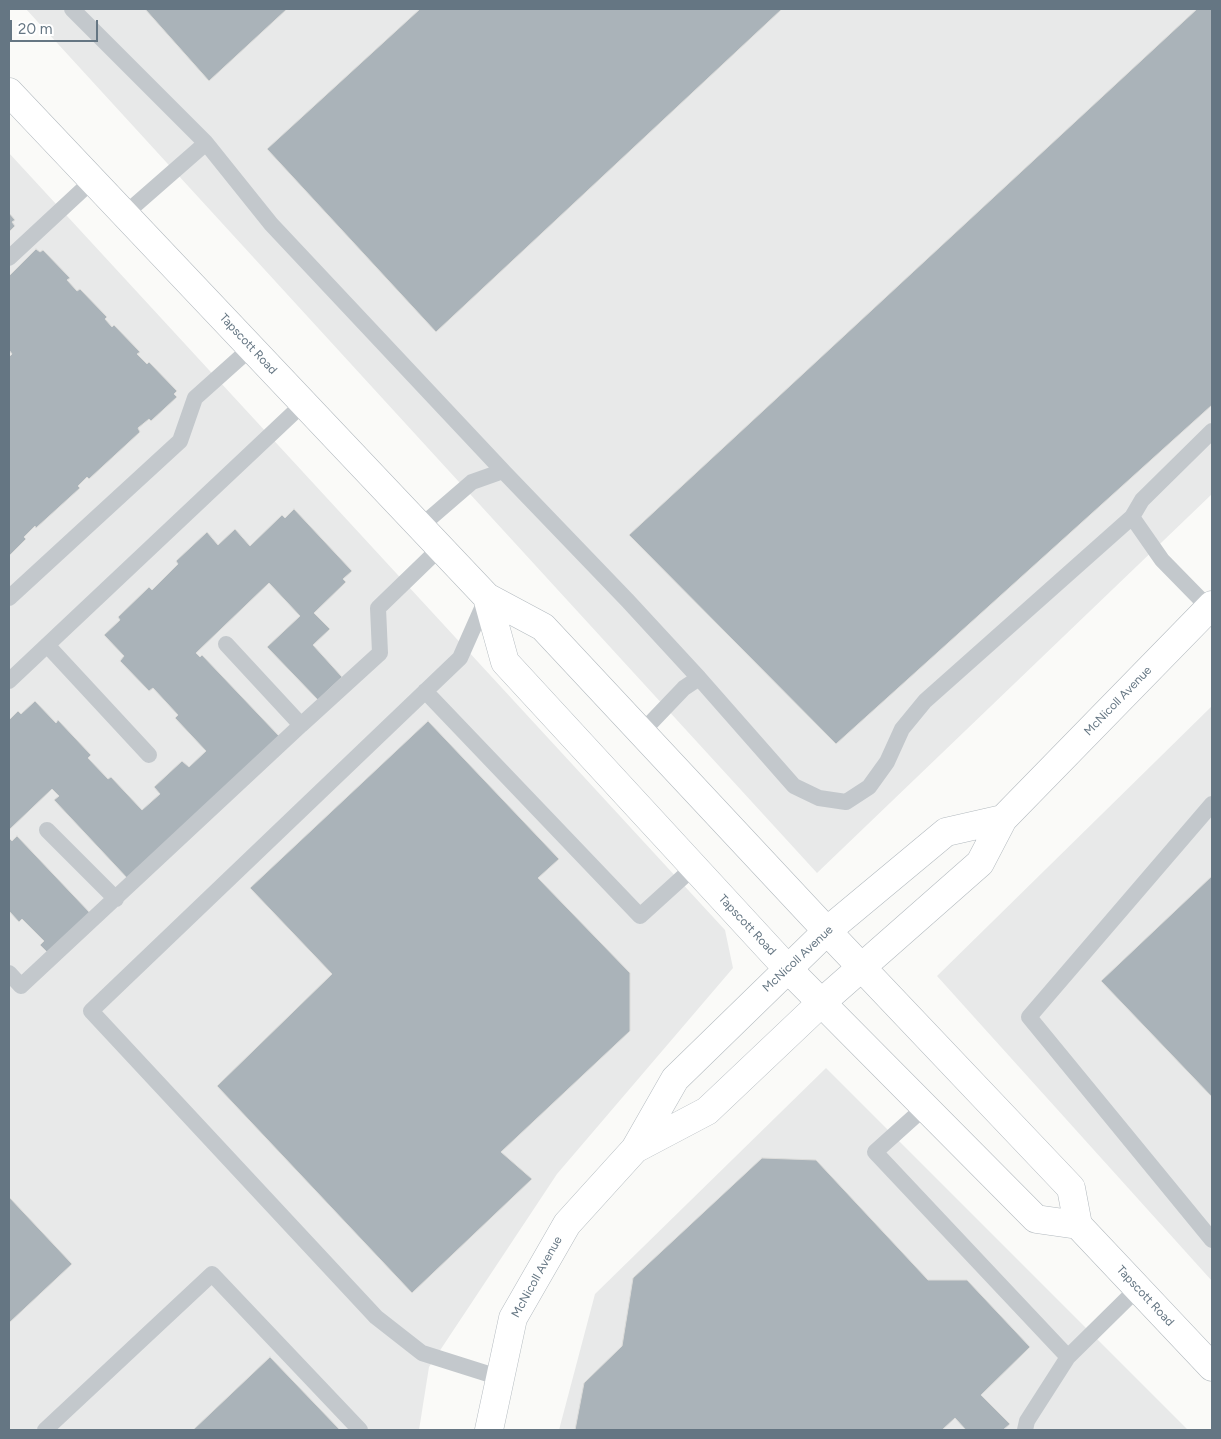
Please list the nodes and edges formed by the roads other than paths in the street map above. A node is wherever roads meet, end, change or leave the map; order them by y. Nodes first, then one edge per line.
1 (72, 9) edge
2 (9, 92) edge
3 (206, 143) junction
4 (93, 180) junction
5 (126, 213) junction
6 (9, 258) edge
7 (252, 348) junction
8 (304, 403) junction
9 (1212, 431) edge
10 (503, 471) junction
11 (1132, 517) junction
12 (421, 526) junction
13 (440, 548) junction
14 (487, 597) junction
15 (9, 598) edge
16 (1211, 607) edge
17 (226, 644) dead end
18 (47, 645) junction
19 (699, 678) junction
20 (9, 681) edge
21 (426, 691) junction
22 (300, 725) junction
23 (641, 733) junction
24 (149, 755) dead end
25 (1212, 804) edge
26 (1003, 819) junction
27 (47, 830) dead end
28 (694, 867) junction
29 (116, 899) junction
30 (827, 931) junction
31 (862, 966) junction
32 (787, 968) junction
33 (9, 974) edge
34 (821, 1002) junction
35 (924, 1106) junction
36 (635, 1149) junction
37 (1078, 1225) junction
38 (1212, 1240) edge
39 (1138, 1288) junction
40 (1068, 1357) junction
41 (1212, 1367) edge
42 (501, 1378) junction
43 (45, 1430) edge
44 (360, 1430) edge
45 (489, 1430) edge
46 (1025, 1430) edge

1 - 3 lane
2 - 4 street, Tapscott Road
3 - 5 lane
3 - 10 lane
4 - 5 street, Tapscott Road
4 - 6 lane
5 - 7 street, Tapscott Road
7 - 8 street, Tapscott Road
7 - 15 lane
8 - 12 street, Tapscott Road
8 - 18 lane
9 - 11 lane
10 - 12 lane
10 - 19 lane
11 - 16 lane
11 - 19 lane
12 - 13 street, Tapscott Road
13 - 14 street, Tapscott Road
13 - 22 lane
14 - 21 lane
14 - 23 street, Tapscott Road
14 - 28 street, Tapscott Road
16 - 26 street, McNicoll Avenue
17 - 22 lane
18 - 20 lane
18 - 24 lane
19 - 23 lane
21 - 28 lane
21 - 42 lane
22 - 29 lane
23 - 30 street, Tapscott Road
25 - 38 lane
26 - 30 street, McNicoll Avenue
26 - 31 street, McNicoll Avenue
27 - 29 lane
28 - 32 street, Tapscott Road
29 - 33 lane
30 - 31 street, Tapscott Road
30 - 32 street, McNicoll Avenue
31 - 34 street, McNicoll Avenue
31 - 37 street, Tapscott Road
32 - 34 street, Tapscott Road
32 - 36 street, McNicoll Avenue
34 - 35 street, Tapscott Road
34 - 36 street, McNicoll Avenue
35 - 37 street, Tapscott Road
35 - 40 lane
36 - 42 street, McNicoll Avenue
37 - 39 street, Tapscott Road
39 - 40 lane
39 - 41 street, Tapscott Road
40 - 46 lane
42 - 45 street, McNicoll Avenue
43 - 44 lane

